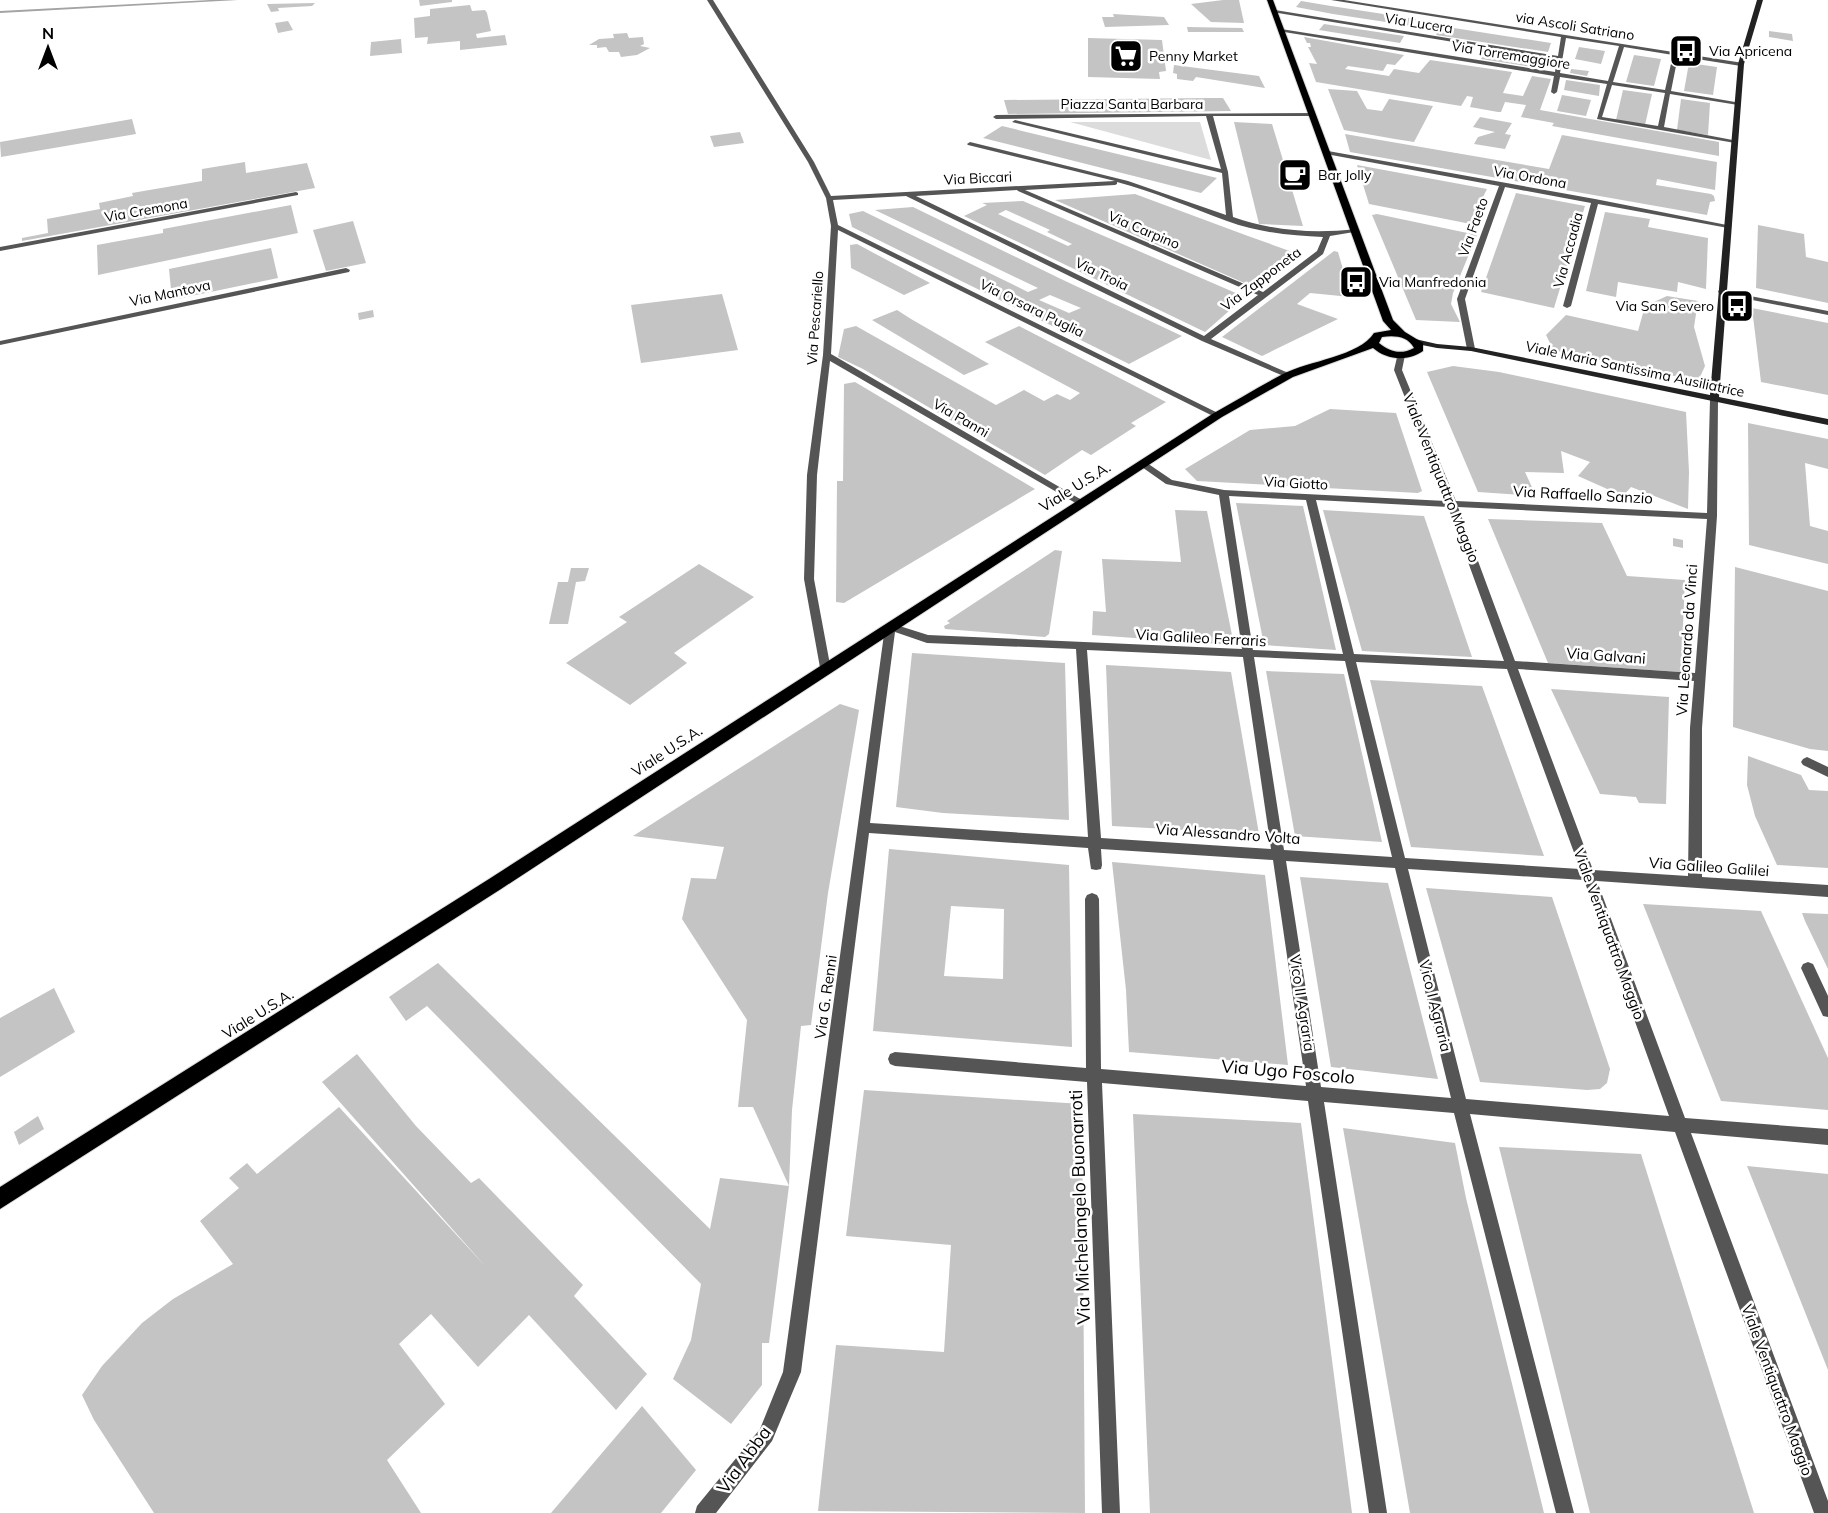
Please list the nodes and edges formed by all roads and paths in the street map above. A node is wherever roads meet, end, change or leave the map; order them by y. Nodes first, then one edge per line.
1 (710, 0) edge
2 (1270, 0) edge
3 (1334, 0) edge
4 (1760, 0) edge
5 (1275, 12) junction
6 (1431, 15) junction
7 (1426, 22) dead end
8 (1422, 28) dead end
9 (1281, 31) junction
10 (1417, 35) junction
11 (1564, 36) junction
12 (1622, 45) junction
13 (1406, 51) junction
14 (1676, 54) junction
15 (1559, 58) junction
16 (1741, 64) junction
17 (1558, 75) junction
18 (1610, 83) junction
19 (1554, 92) dead end
20 (1668, 92) junction
21 (1738, 103) junction
22 (1209, 114) junction
23 (1313, 114) junction
24 (1660, 129) junction
25 (1735, 141) junction
26 (970, 144) dead end
27 (1328, 153) junction
28 (1225, 172) junction
29 (1128, 182) junction
30 (1503, 185) junction
31 (1016, 188) junction
32 (296, 194) dead end
33 (905, 194) junction
34 (829, 198) junction
35 (1595, 201) junction
36 (1230, 220) junction
37 (1728, 225) junction
38 (835, 226) junction
39 (1356, 231) junction
40 (1327, 237) junction
41 (0, 249) edge
42 (346, 270) dead end
43 (1722, 292) junction
44 (1262, 294) junction
45 (1566, 306) dead end
46 (1828, 313) edge
47 (1388, 321) junction
48 (1384, 333) junction
49 (1401, 334) junction
50 (1205, 339) junction
51 (0, 343) edge
52 (1374, 343) junction
53 (1417, 345) junction
54 (1472, 349) junction
55 (1360, 350) junction
56 (1384, 351) junction
57 (827, 355) junction
58 (1401, 355) junction
59 (1289, 375) junction
60 (1714, 400) junction
61 (1218, 415) junction
62 (1828, 422) edge
63 (1144, 465) junction
64 (1224, 493) junction
65 (1310, 497) junction
66 (1082, 503) junction
67 (1452, 504) junction
68 (1712, 516) junction
69 (890, 627) junction
70 (1081, 648) junction
71 (1248, 655) junction
72 (1352, 659) junction
73 (1512, 665) junction
74 (825, 670) junction
75 (1698, 677) junction
76 (1807, 762) dead end
77 (1828, 772) edge
78 (866, 828) junction
79 (1096, 842) junction
80 (1279, 854) junction
81 (1401, 864) junction
82 (1096, 865) dead end
83 (1587, 876) junction
84 (1695, 882) junction
85 (1828, 891) edge
86 (1092, 899) dead end
87 (1808, 968) dead end
88 (1825, 997) edge
89 (1828, 1011) edge
90 (895, 1059) dead end
91 (1094, 1076) junction
92 (1317, 1094) junction
93 (1460, 1106) junction
94 (1678, 1124) junction
95 (1828, 1137) edge
96 (0, 1199) edge
97 (792, 1372) joint
98 (704, 1513) edge
99 (1111, 1513) edge
100 (1378, 1513) edge
101 (1565, 1513) edge
102 (1823, 1513) edge

1 - 34 street, Via Pescariello
2 - 5 main road
3 - 6 street, via Ascoli Satriano
4 - 16 street
5 - 9 main road
5 - 10 street, Via Lucera
6 - 7 street
6 - 11 street, via Ascoli Satriano
8 - 10 street
9 - 13 street, Via Torremaggiore
9 - 23 main road
10 - 13 street
10 - 15 street, Via Lucera
11 - 12 street, via Ascoli Satriano
11 - 15 street
12 - 14 street, via Ascoli Satriano
12 - 18 street
13 - 17 street, Via Torremaggiore
14 - 16 street, via Ascoli Satriano
14 - 20 street
15 - 17 street
16 - 21 street
17 - 18 street, Via Torremaggiore
17 - 19 street
18 - 20 street, Via Torremaggiore
18 - 24 street
20 - 21 street, Via Torremaggiore
20 - 24 street
21 - 25 street
22 - 23 street
22 - 28 street, Piazza Santa Barbara
22 - 28 street, Piazza Santa Barbara
23 - 27 main road
24 - 25 street
25 - 37 street
26 - 29 street, Via Biccari
27 - 30 street, Via Ordona
27 - 39 main road
28 - 36 street, Piazza Santa Barbara
29 - 31 street, Via Biccari
29 - 36 street, Via Biccari
30 - 35 street, Via Ordona
30 - 54 street, Via Faeto
31 - 33 street, Via Biccari
31 - 44 street, Via Carpino
32 - 41 street, Via Cremona
33 - 34 street, Via Biccari
33 - 50 street, Via Troia
34 - 38 street, Via Pescariello
35 - 37 street, Via Ordona
35 - 45 street, Via Accadia
36 - 40 street, Via Biccari
37 - 43 street
38 - 57 street, Via Pescariello
38 - 61 street, Via Orsara Puglia
39 - 40 street, Via Biccari
39 - 47 main road
40 - 44 street, Via Zapponeta
42 - 51 street, Via Mantova
43 - 46 street
43 - 60 street
44 - 50 street, Via Zapponeta
47 - 48 main road
47 - 49 main road
48 - 49 main road
48 - 52 main road
49 - 53 main road
50 - 59 street, Via Troia
52 - 55 main road
52 - 56 main road
53 - 54 street, Viale Maria Santissima Ausiliatrice
53 - 58 main road
54 - 60 street, Viale Maria Santissima Ausiliatrice
55 - 56 main road
55 - 59 main road, Viale U.S.A.
56 - 58 main road
57 - 66 street, Via Panni
57 - 74 street, Via Pescariello
58 - 67 street, Viale Ventiquattro Maggio
59 - 61 main road, Viale U.S.A.
60 - 62 street, Viale Maria Santissima Ausiliatrice
60 - 68 street, Via Leonardo da Vinci
61 - 63 main road, Viale U.S.A.
63 - 64 street, Via Giotto
63 - 66 main road, Viale U.S.A.
64 - 65 street, Via Giotto
64 - 71 street, Vico II Agraria
65 - 67 street, Via Giotto
65 - 72 street, Vico I Agraria
66 - 69 main road, Viale U.S.A.
67 - 68 street, Via Raffaello Sanzio
67 - 73 street, Viale Ventiquattro Maggio
68 - 75 street, Via Leonardo da Vinci
69 - 70 street, Via Galileo Ferraris
69 - 74 main road, Viale U.S.A.
69 - 78 street, Via G. Renni
70 - 71 street, Via Galileo Ferraris
70 - 79 street
71 - 72 street, Via Galileo Ferraris
71 - 80 street, Vico II Agraria
72 - 73 street, Via Galileo Ferraris
72 - 81 street, Vico I Agraria
73 - 75 street, Via Galvani
73 - 83 street, Viale Ventiquattro Maggio
74 - 96 main road, Viale U.S.A.
75 - 84 street, Via Leonardo da Vinci
76 - 77 street
78 - 79 street, Via Alessandro Volta
78 - 97 street, Via G. Renni
79 - 80 street, Via Alessandro Volta
79 - 82 street
80 - 81 street, Via Alessandro Volta
80 - 92 street, Vico II Agraria
81 - 83 street, Via Alessandro Volta
81 - 93 street, Vico I Agraria
83 - 84 street, Via Galileo Galilei
83 - 94 street, Viale Ventiquattro Maggio
84 - 85 street, Via Galileo Galilei
86 - 91 street, Via Michelangelo Buonarroti
87 - 88 street
88 - 89 street
90 - 91 street, Via Ugo Foscolo
91 - 92 street, Via Ugo Foscolo
91 - 99 street, Via Michelangelo Buonarroti
92 - 93 street, Via Ugo Foscolo
92 - 100 street, Vico II Agraria
93 - 94 street, Via Ugo Foscolo
93 - 101 street, Vico I Agraria
94 - 95 street, Via Ugo Foscolo
94 - 102 street, Viale Ventiquattro Maggio
97 - 98 street, Via Abba

